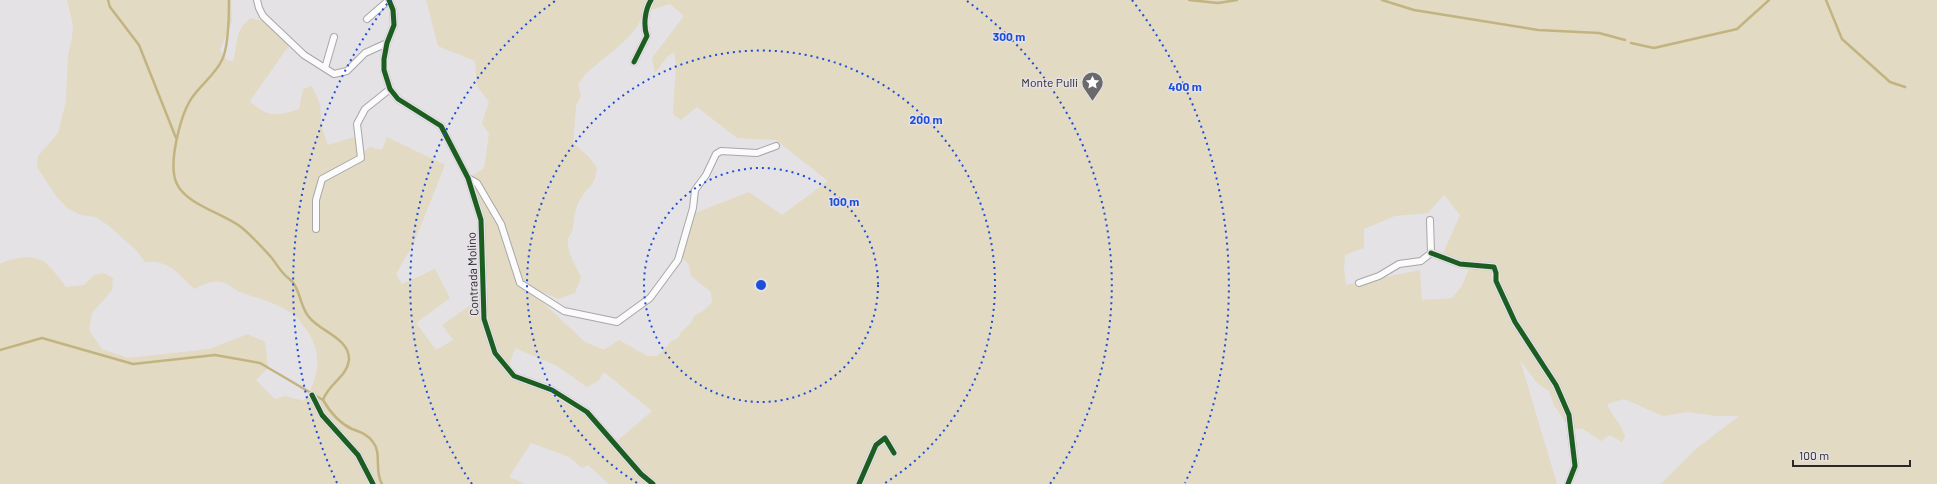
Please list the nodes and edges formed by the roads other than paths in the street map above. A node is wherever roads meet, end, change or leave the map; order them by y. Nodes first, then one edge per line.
1 (257, 0) edge
2 (389, 0) edge
3 (651, 0) edge
4 (367, 19) dead end
5 (334, 37) dead end
6 (387, 43) junction
7 (634, 62) dead end
8 (325, 68) junction
9 (390, 89) junction
10 (776, 146) dead end
11 (468, 178) junction
12 (1430, 220) dead end
13 (316, 229) dead end
14 (1430, 252) junction
15 (1359, 283) dead end
16 (312, 395) dead end
17 (894, 454) dead end
18 (374, 484) edge
19 (653, 484) edge
20 (859, 484) edge
21 (1568, 484) edge

1 - 8 street
2 - 4 street
2 - 6 street, Contrada Molino
3 - 7 street
5 - 8 street
6 - 8 street
6 - 9 street, Contrada Molino
9 - 11 street, Contrada Molino
9 - 13 street
10 - 11 street
11 - 19 street, Contrada Molino
12 - 14 street
14 - 15 street
14 - 21 street
16 - 18 street
17 - 20 street

